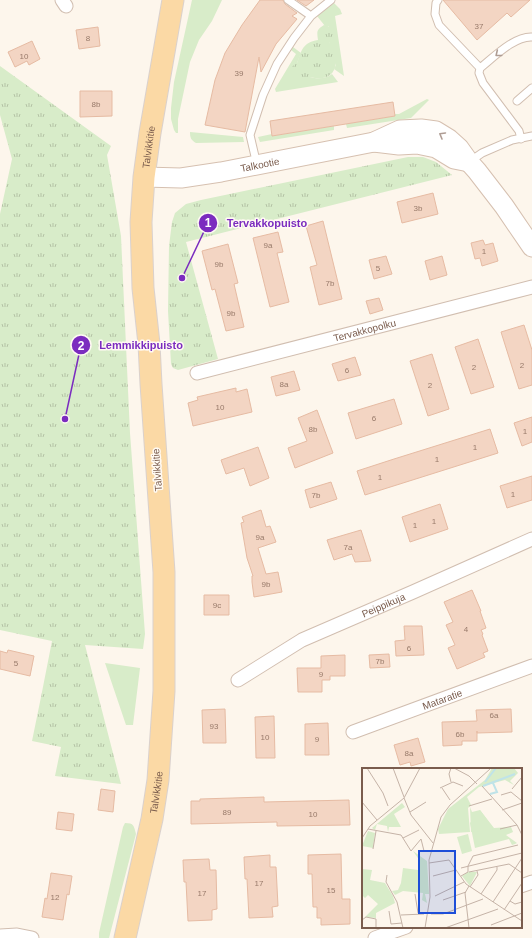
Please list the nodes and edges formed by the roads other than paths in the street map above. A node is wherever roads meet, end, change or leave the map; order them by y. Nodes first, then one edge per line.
1 (173, 0) edge
2 (288, 0) edge
3 (331, 0) edge
4 (438, 0) edge
5 (312, 16) junction
6 (532, 37) edge
7 (480, 68) junction
8 (532, 88) edge
9 (517, 101) dead end
10 (532, 136) edge
11 (521, 139) junction
12 (469, 162) junction
13 (257, 165) junction
14 (144, 177) junction
15 (532, 247) edge
16 (532, 287) edge
17 (197, 373) dead end
18 (532, 539) edge
19 (532, 666) edge
20 (238, 680) dead end
21 (353, 732) dead end
22 (532, 882) edge
23 (522, 886) edge
24 (403, 928) edge
25 (0, 936) edge
26 (32, 938) edge
27 (125, 938) edge
28 (375, 938) edge

1 - 14 main road, Talvikkitie
2 - 5 lane
3 - 5 lane
4 - 7 lane
5 - 13 lane
6 -> 7 lane
7 - 11 lane
8 - 9 lane
10 - 11 lane
11 - 12 lane
12 - 13 street, Talkootie
12 - 15 street
13 - 14 street, Talkootie
14 - 27 main road, Talvikkitie
16 - 17 street, Tervakkopolku
18 - 20 street, Peippikuja
19 - 21 street, Mataratie
22 - 23 street
24 - 28 street
25 - 26 street

